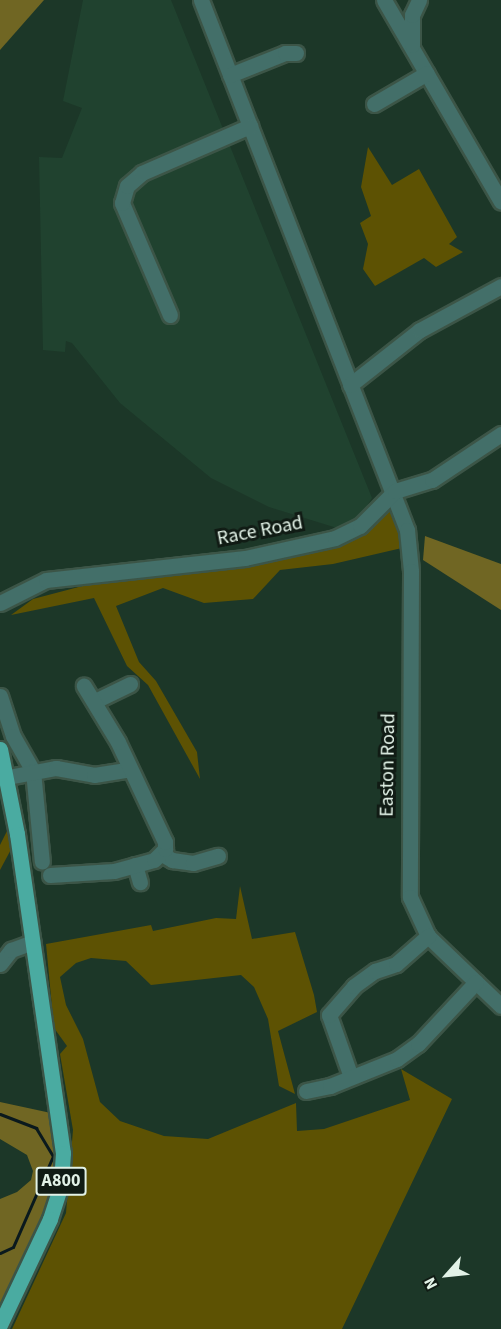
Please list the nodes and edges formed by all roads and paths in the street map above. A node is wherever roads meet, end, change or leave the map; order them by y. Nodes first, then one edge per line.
1 (201, 0) edge
2 (384, 0) edge
3 (419, 0) edge
4 (412, 45) junction
5 (296, 53) dead end
6 (427, 73) junction
7 (230, 75) junction
8 (374, 104) dead end
9 (250, 126) junction
10 (501, 202) edge
11 (501, 286) edge
12 (170, 315) dead end
13 (350, 385) junction
14 (501, 434) edge
15 (395, 492) junction
16 (0, 603) edge
17 (130, 684) dead end
18 (84, 686) dead end
19 (0, 696) edge
20 (95, 701) junction
21 (0, 749) edge
22 (130, 769) junction
23 (33, 771) junction
24 (8, 777) junction
25 (162, 854) junction
26 (218, 856) dead end
27 (135, 865) junction
28 (140, 882) dead end
29 (428, 936) junction
30 (33, 942) junction
31 (0, 964) edge
32 (476, 982) junction
33 (501, 1006) edge
34 (351, 1077) junction
35 (306, 1091) dead end
36 (0, 1325) edge

1 - 7 street, Easton Road
2 - 4 street
3 - 4 street
4 - 6 street
5 - 7 street
6 - 8 street
6 - 10 street
7 - 9 street, Easton Road
9 - 12 street
9 - 13 street, Easton Road
11 - 13 street
13 - 15 street, Easton Road
14 - 15 street, Race Road
15 - 16 street, Race Road
15 - 29 street, Easton Road
17 - 20 street
18 - 20 street
19 - 23 street
20 - 22 street
21 - 24 main road, A800
22 - 23 street
22 - 25 street
23 - 24 street
23 - 27 street
24 - 30 main road, A800
25 - 26 street
25 - 27 street
27 - 28 street
29 - 32 street, Easton Road
29 - 34 street
30 - 31 street
30 - 36 main road, A800
32 - 33 street, Easton Road
32 - 34 street
34 - 35 street

